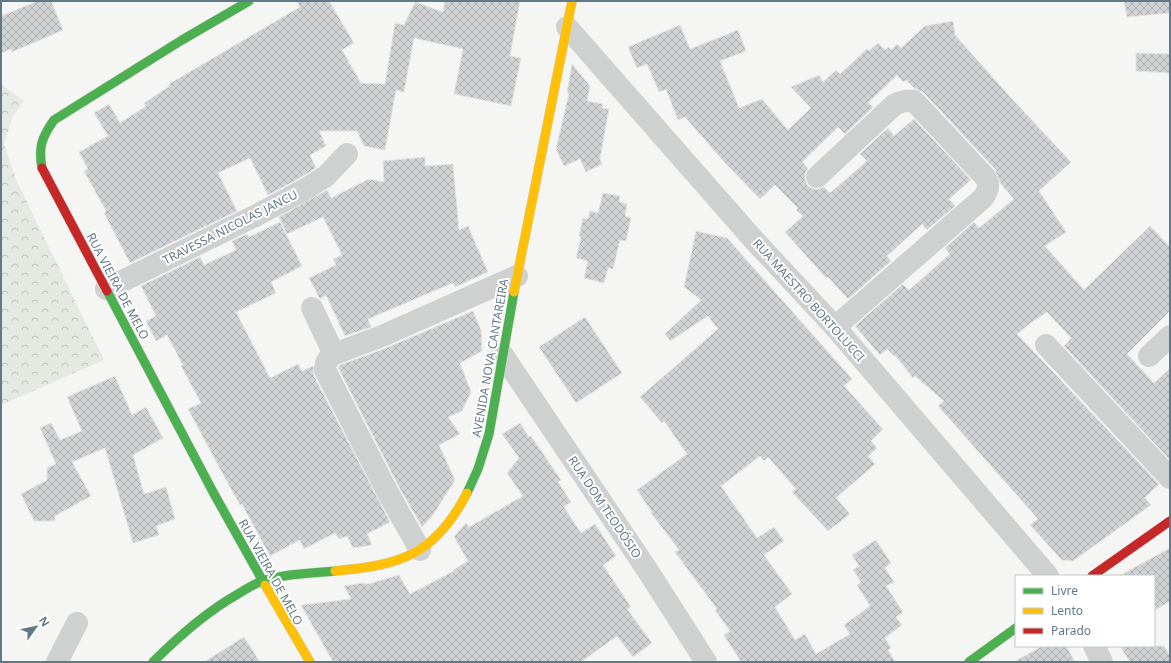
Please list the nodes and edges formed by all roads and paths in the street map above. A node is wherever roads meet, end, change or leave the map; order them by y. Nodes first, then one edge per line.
1 (249, 1) edge
2 (572, 1) edge
3 (567, 26) junction
4 (347, 154) dead end
5 (817, 177) dead end
6 (517, 276) junction
7 (106, 289) junction
8 (312, 308) dead end
9 (835, 327) junction
10 (1170, 336) edge
11 (1046, 344) dead end
12 (334, 354) junction
13 (502, 354) junction
14 (1149, 356) dead end
15 (1170, 478) edge
16 (1170, 521) edge
17 (420, 550) junction
18 (1047, 575) edge
19 (1093, 575) edge
20 (262, 581) junction
21 (77, 623) dead end
22 (1015, 629) edge
23 (1094, 647) edge
24 (57, 662) edge
25 (153, 662) edge
26 (310, 662) edge
27 (706, 662) edge
28 (969, 662) edge
29 (1102, 662) edge

1 - 7 street, RUA VIEIRA DE MELO
2 - 3 street, AVENIDA NOVA CANTAREIRA
3 - 6 street, AVENIDA NOVA CANTAREIRA
3 - 9 street, RUA MAESTRO BORTOLUCCI
4 - 7 street, TRAVESSA NICOLAS JANCU
5 - 9 street
6 - 12 street
6 - 13 street, AVENIDA NOVA CANTAREIRA
7 - 20 street, RUA VIEIRA DE MELO
8 - 12 street
9 - 18 street, RUA MAESTRO BORTOLUCCI
10 - 14 street
11 - 15 street
12 - 17 street
13 - 17 street, AVENIDA NOVA CANTAREIRA
13 - 27 street, RUA DOM TEODÓSIO
16 - 19 street
17 - 20 street, AVENIDA NOVA CANTAREIRA
20 - 25 street, AVENIDA NOVA CANTAREIRA
20 - 26 street, RUA VIEIRA DE MELO
21 - 24 street
22 - 28 street
23 - 29 street

